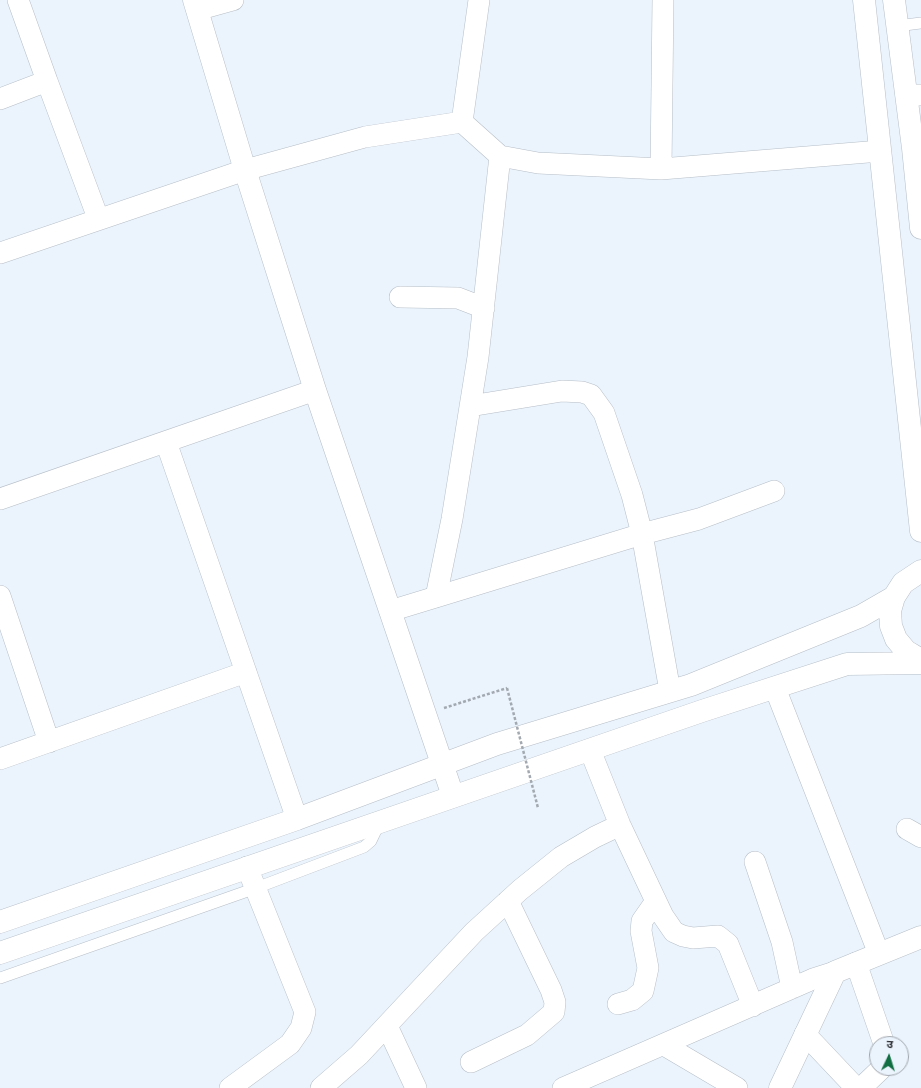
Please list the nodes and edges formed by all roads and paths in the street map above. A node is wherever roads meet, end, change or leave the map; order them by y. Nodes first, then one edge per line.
1 (18, 0) edge
2 (233, 0) edge
3 (479, 0) edge
4 (864, 0) edge
5 (894, 0) edge
6 (663, 1) edge
7 (196, 5) edge
8 (921, 23) edge
9 (897, 26) junction
10 (48, 81) junction
11 (914, 95) edge
12 (0, 99) edge
13 (462, 122) junction
14 (880, 151) junction
15 (500, 156) junction
16 (662, 169) junction
17 (245, 170) junction
18 (98, 218) junction
19 (921, 228) edge
20 (0, 253) edge
21 (400, 297) dead end
22 (484, 308) junction
23 (315, 390) junction
24 (470, 406) junction
25 (166, 442) junction
26 (774, 491) dead end
27 (0, 499) edge
28 (921, 531) edge
29 (642, 534) junction
30 (921, 571) edge
31 (0, 596) edge
32 (436, 597) junction
33 (894, 597) junction
34 (390, 611) junction
35 (921, 660) edge
36 (921, 663) edge
37 (246, 672) junction
38 (775, 688) junction
39 (670, 691) junction
40 (425, 714) junction
41 (48, 742) junction
42 (590, 750) junction
43 (0, 759) edge
44 (442, 765) junction
45 (453, 796) junction
46 (538, 808) dead end
47 (297, 819) junction
48 (381, 821) junction
49 (620, 825) junction
50 (755, 862) dead end
51 (247, 866) junction
52 (256, 888) junction
53 (508, 901) junction
54 (656, 901) junction
55 (0, 922) edge
56 (921, 937) edge
57 (0, 952) edge
58 (878, 954) junction
59 (856, 963) junction
60 (835, 972) junction
61 (0, 978) edge
62 (792, 988) junction
63 (618, 1004) dead end
64 (753, 1006) junction
65 (387, 1026) junction
66 (805, 1034) junction
67 (881, 1036) edge
68 (664, 1045) junction
69 (471, 1062) dead end
70 (874, 1076) edge
71 (230, 1088) edge
72 (321, 1088) edge
73 (416, 1088) edge
74 (563, 1088) edge
75 (737, 1088) edge
76 (780, 1088) edge
77 (856, 1088) edge
78 (861, 1088) edge

1 - 10 street
2 - 7 street
3 - 13 street
4 - 14 main road
5 - 9 main road
6 - 16 street
7 - 17 main road
8 - 9 lane
9 - 11 main road
10 - 12 street
10 - 18 street
11 - 19 main road
13 - 15 street
13 - 17 street
14 - 16 street
14 - 28 main road
15 - 16 street
15 - 22 street
17 - 18 street
17 - 23 main road
18 - 20 street
21 - 22 street
22 - 24 street
23 - 25 street
23 - 34 main road
24 - 29 street
24 - 32 street
25 - 27 street
25 - 37 street
26 - 29 street
29 - 32 street
29 - 39 street
30 - 33 main road
31 - 41 street
32 - 34 street
33 - 35 main road
33 - 39 main road
34 - 40 main road
36 - 38 main road
37 - 41 street
37 - 47 street
38 - 42 main road
38 - 58 street
39 - 44 main road
40 - 44 main road
40 - 46 path, bridge
41 - 43 street
42 - 45 main road
42 - 49 street
44 - 45 main road
44 - 47 main road
45 - 48 main road
47 - 55 main road
48 - 51 main road
48 - 52 lane
49 - 53 street
49 - 54 street
50 - 62 street
51 - 52 street
51 - 57 main road
52 - 61 lane
52 - 71 street
53 - 65 street
53 - 69 street
54 - 63 street
54 - 64 street
56 - 58 main road
58 - 59 main road
59 - 60 main road
59 - 67 street
60 - 62 street
60 - 66 main road
62 - 64 street
64 - 68 street
65 - 72 street
65 - 73 street
66 - 76 main road
66 - 77 street
68 - 74 street
68 - 75 street
70 - 78 street

